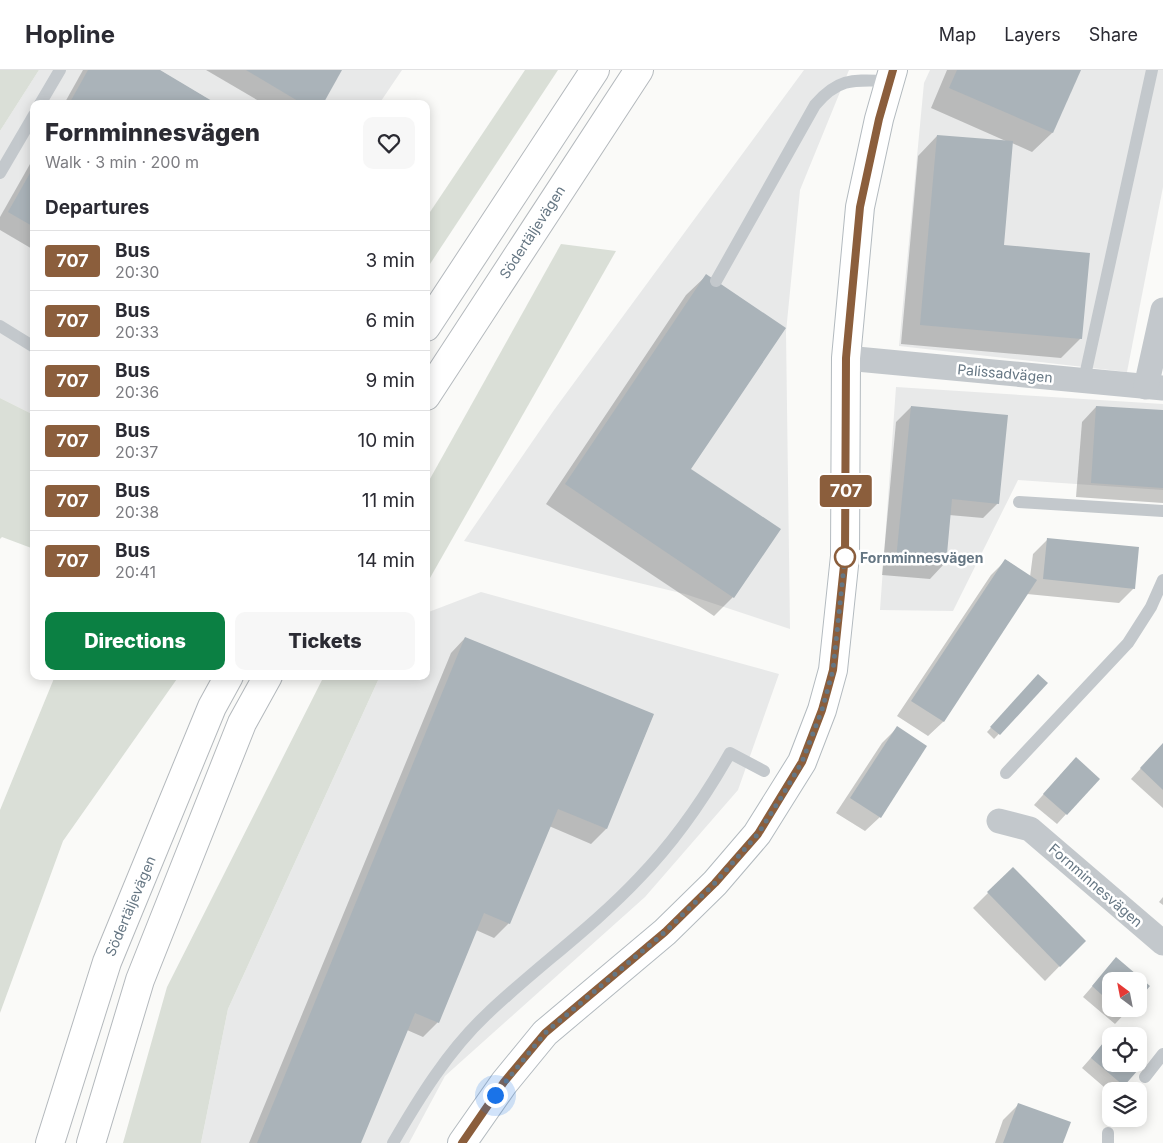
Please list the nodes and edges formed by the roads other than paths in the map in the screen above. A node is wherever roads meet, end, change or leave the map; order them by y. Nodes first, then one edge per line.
1 (60, 70) edge
2 (595, 70) edge
3 (639, 70) edge
4 (1152, 70) edge
5 (891, 75) edge
6 (42, 100) edge
7 (30, 122) edge
8 (0, 173) edge
9 (716, 281) dead end
10 (1163, 310) edge
11 (430, 320) edge
12 (0, 326) edge
13 (30, 345) edge
14 (846, 358) junction
15 (1084, 380) junction
16 (1155, 388) edge
17 (430, 390) edge
18 (1019, 502) dead end
19 (1163, 511) edge
20 (1163, 580) edge
21 (227, 680) edge
22 (266, 680) edge
23 (764, 771) dead end
24 (1006, 773) dead end
25 (998, 821) dead end
26 (1163, 943) edge
27 (1163, 1054) edge
28 (1145, 1078) dead end
29 (50, 1143) edge
30 (92, 1143) edge
31 (393, 1143) edge
32 (462, 1143) edge

1 - 6 lane
2 - 11 main road
3 - 17 main road, Södertäljevägen
4 - 15 lane
5 - 9 lane
5 - 14 main road
7 - 8 lane
10 - 16 street
12 - 13 lane
14 - 15 street, Palissadvägen
14 - 32 main road
15 - 16 street, Palissadvägen
18 - 19 lane
20 - 24 lane
21 - 29 main road, Södertäljevägen
22 - 30 main road
23 - 31 lane
25 - 26 street, Fornminnesvägen
27 - 28 lane

